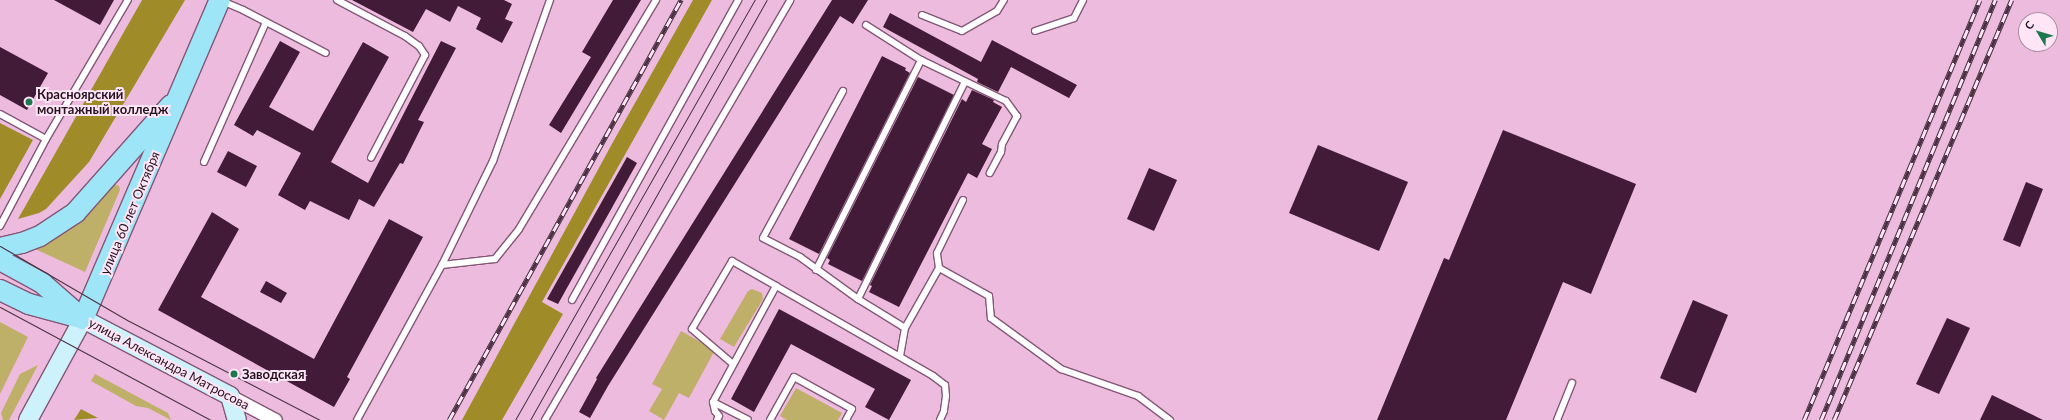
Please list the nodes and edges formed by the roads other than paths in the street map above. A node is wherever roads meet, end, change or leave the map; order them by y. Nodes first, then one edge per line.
1 (128, 0) edge
2 (220, 0) edge
3 (337, 0) edge
4 (550, 0) edge
5 (656, 0) edge
6 (738, 0) edge
7 (790, 0) edge
8 (1004, 0) edge
9 (1083, 0) edge
10 (922, 15) dead end
11 (266, 22) junction
12 (866, 25) dead end
13 (1035, 31) dead end
14 (326, 53) dead end
15 (921, 60) junction
16 (965, 82) junction
17 (843, 91) dead end
18 (179, 97) junction
19 (0, 114) edge
20 (46, 139) junction
21 (371, 158) dead end
22 (204, 162) dead end
23 (990, 173) dead end
24 (964, 200) dead end
25 (0, 226) edge
26 (0, 248) edge
27 (0, 260) edge
28 (442, 266) junction
29 (939, 268) junction
30 (816, 270) junction
31 (776, 286) junction
32 (0, 290) edge
33 (858, 299) junction
34 (572, 300) dead end
35 (83, 319) junction
36 (905, 328) junction
37 (900, 356) junction
38 (733, 364) junction
39 (1572, 383) dead end
40 (230, 396) junction
41 (713, 402) junction
42 (28, 420) edge
43 (237, 420) edge
44 (275, 420) edge
45 (357, 420) edge
46 (545, 420) edge
47 (718, 420) edge
48 (748, 420) edge
49 (770, 420) edge
50 (846, 420) edge
51 (940, 420) edge
52 (1170, 420) edge
53 (1557, 420) edge

1 - 20 lane
2 - 11 lane
2 - 18 main road, улица 60 лет Октября
3 - 21 lane
4 - 28 lane
5 - 28 lane
6 - 34 lane
7 - 46 lane
8 - 10 lane
9 - 13 lane
11 - 14 lane
11 - 22 lane
12 - 15 lane
15 - 16 lane
15 - 30 lane
16 - 23 lane
16 - 33 lane
17 - 30 lane
18 - 26 main road
18 - 35 main road, улица 60 лет Октября
19 - 20 lane
20 - 25 lane
24 - 29 lane
27 - 35 main road, улица Александра Матросова
28 - 45 lane
29 - 36 lane
29 - 52 lane
30 - 33 lane
31 - 37 lane
31 - 38 lane
31 - 38 lane
32 - 35 main road, улица Александра Матросова
33 - 36 lane
35 - 40 main road, улица Александра Матросова
35 - 42 main road, улица 60 лет Октября
36 - 37 lane
37 - 51 lane
38 - 41 lane
39 - 53 lane
40 - 43 main road
40 - 44 street, улица Александра Матросова
41 - 47 lane
41 - 48 lane
49 - 50 lane

